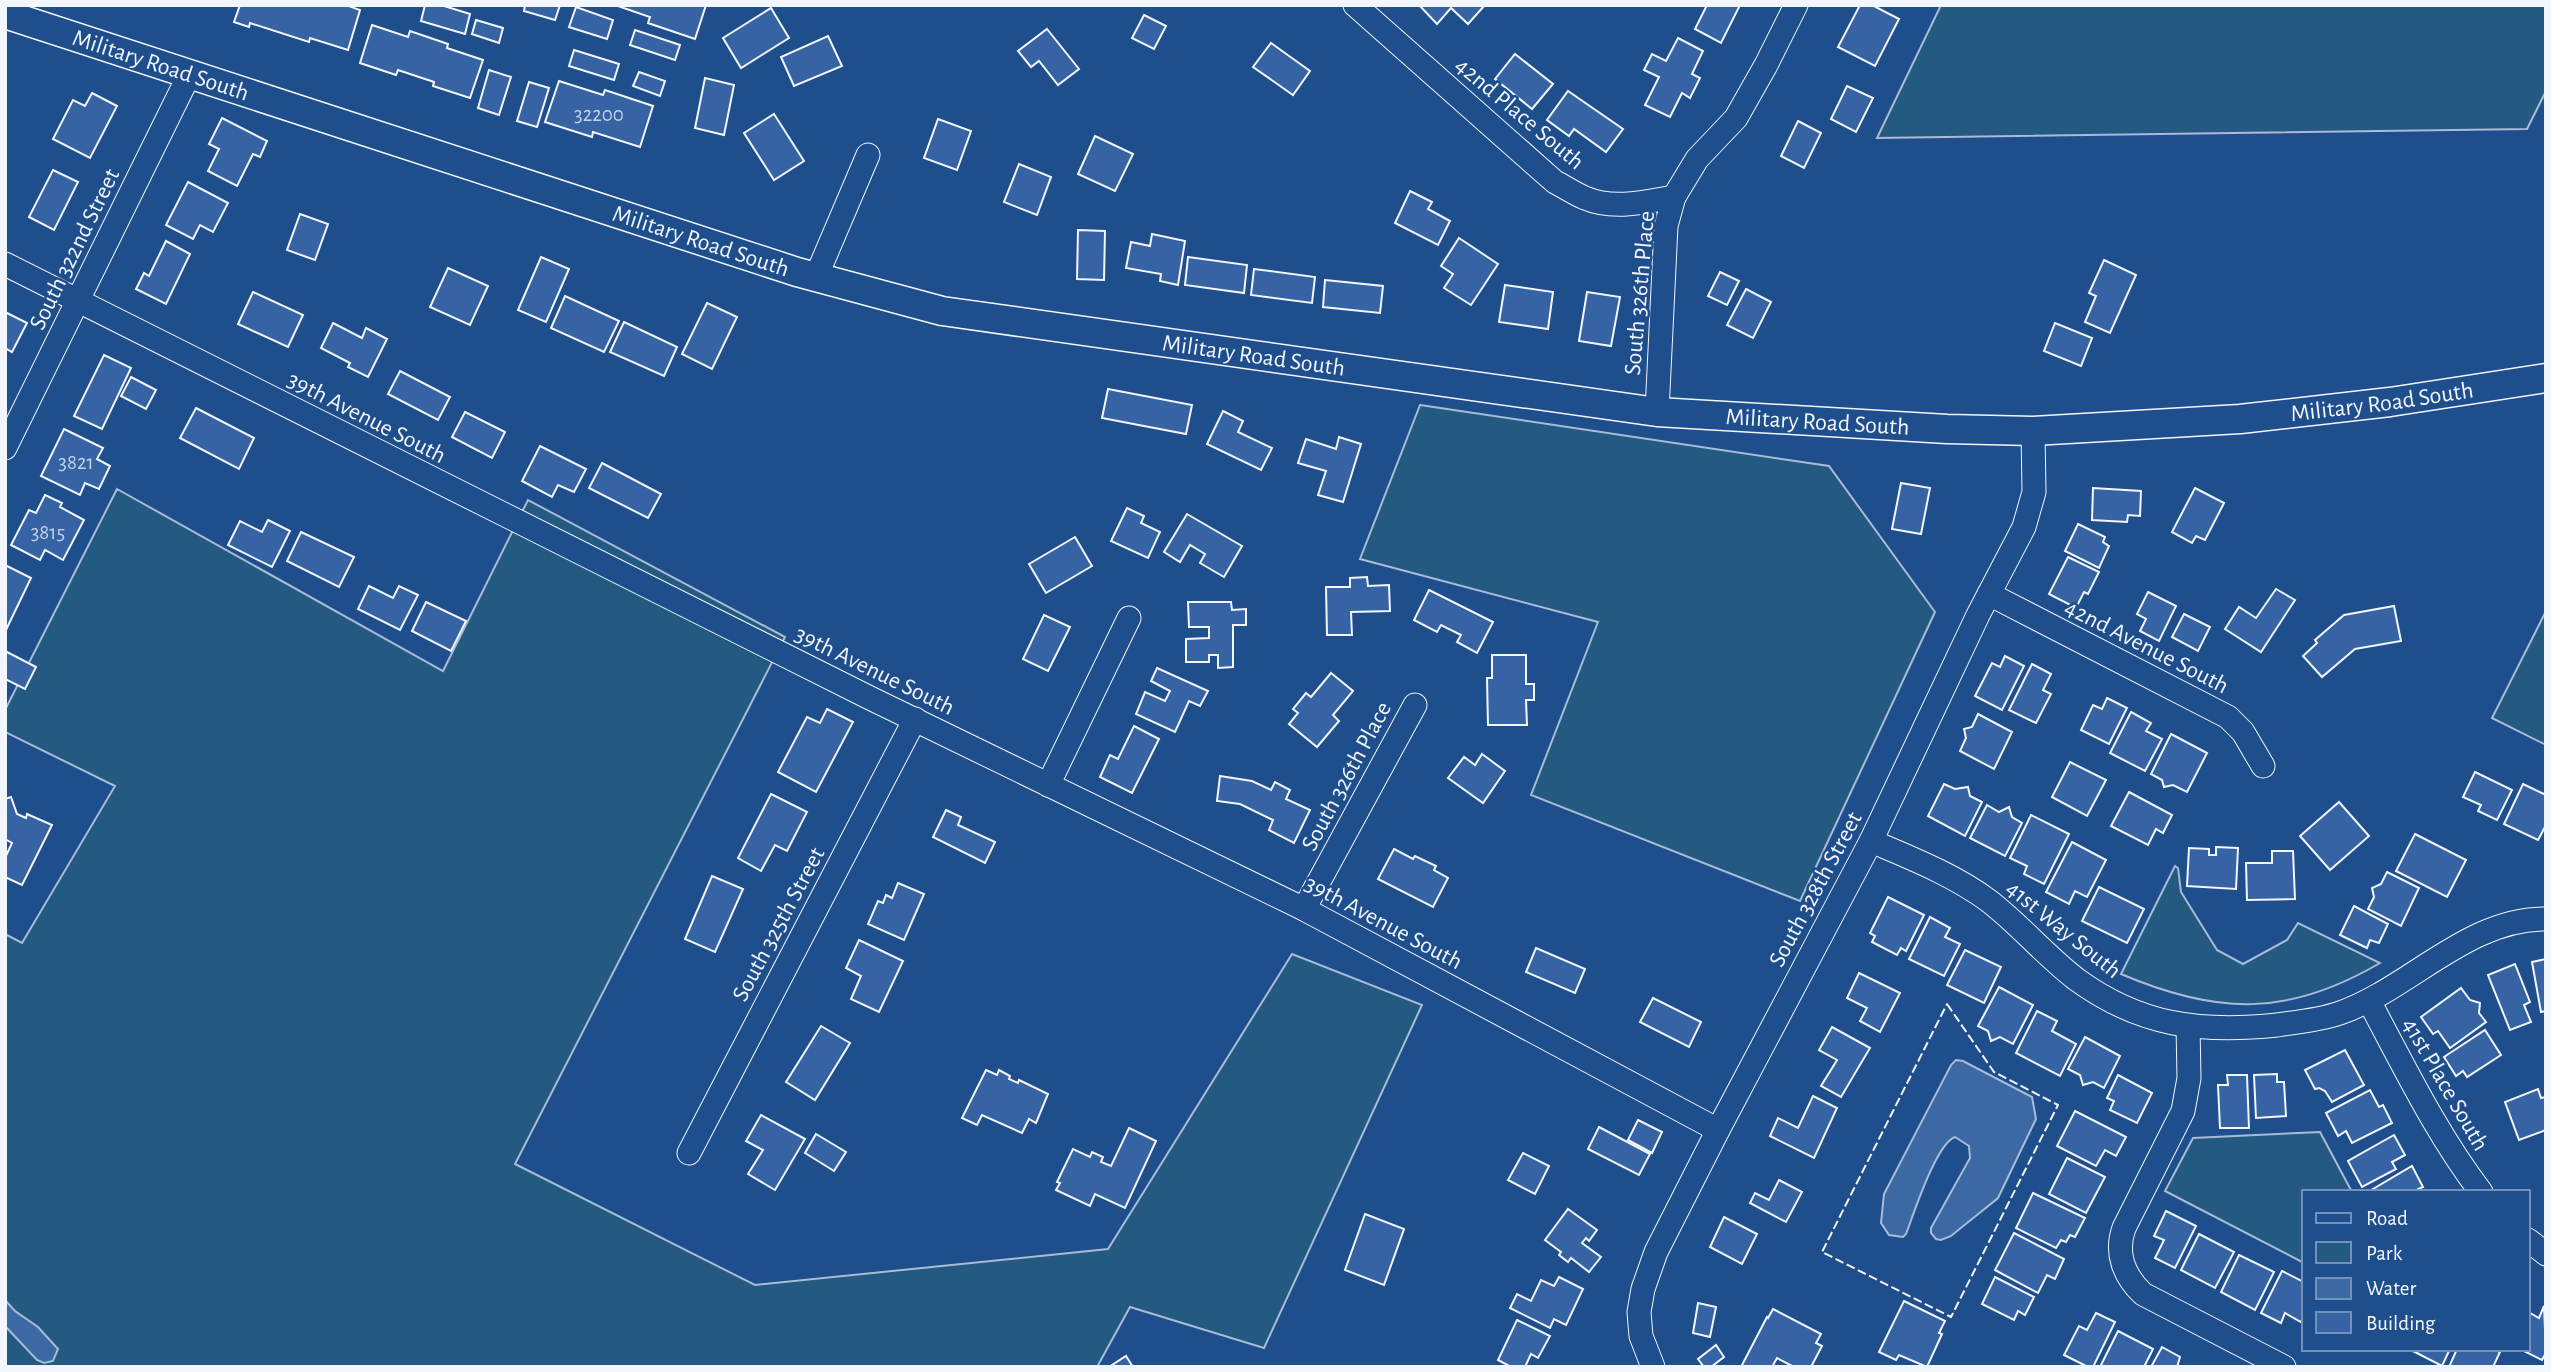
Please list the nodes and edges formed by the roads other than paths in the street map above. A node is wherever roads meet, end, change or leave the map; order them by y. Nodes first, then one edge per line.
1 (1355, 5) edge
2 (1796, 5) edge
3 (5, 14) edge
4 (190, 74) junction
5 (868, 155) dead end
6 (1674, 197) junction
7 (5, 264) edge
8 (816, 277) junction
9 (78, 302) junction
10 (2546, 377) edge
11 (1657, 412) junction
12 (2034, 431) junction
13 (5, 449) edge
14 (1989, 594) junction
15 (1129, 618) dead end
16 (1415, 705) dead end
17 (915, 719) junction
18 (2263, 766) dead end
19 (1048, 785) junction
20 (1871, 841) junction
21 (1304, 909) junction
22 (2546, 919) edge
23 (2369, 1000) junction
24 (2188, 1026) junction
25 (1718, 1130) junction
26 (689, 1153) dead end
27 (2481, 1190) edge
28 (2530, 1242) edge
29 (2546, 1254) edge
30 (1653, 1367) edge
31 (2284, 1367) edge

1 - 6 street, 42nd Place South
2 - 6 street, South 326th Place
3 - 4 main road, Military Road South
4 - 8 main road, Military Road South
4 - 9 street, South 322nd Street
5 - 8 street
6 - 11 street, South 326th Place
7 - 9 street, 39th Avenue South
8 - 11 main road, Military Road South
9 - 13 street, South 322nd Street
9 - 17 street, 39th Avenue South
10 - 12 main road, Military Road South
11 - 12 main road, Military Road South
12 - 14 street, South 328th Street
14 - 18 street, 42nd Avenue South
14 - 20 street, South 328th Street
15 - 19 street
16 - 21 street, South 326th Place
17 - 19 street, 39th Avenue South
17 - 26 street, South 325th Street
19 - 21 street, 39th Avenue South
20 - 24 street, 41st Way South
20 - 25 street, South 328th Street
21 - 25 street, 39th Avenue South
22 - 23 street, 41st Way South
23 - 24 street, 41st Way South
23 - 27 street, 41st Place South
24 - 31 street
25 - 30 street, South 328th Street
28 - 29 street

